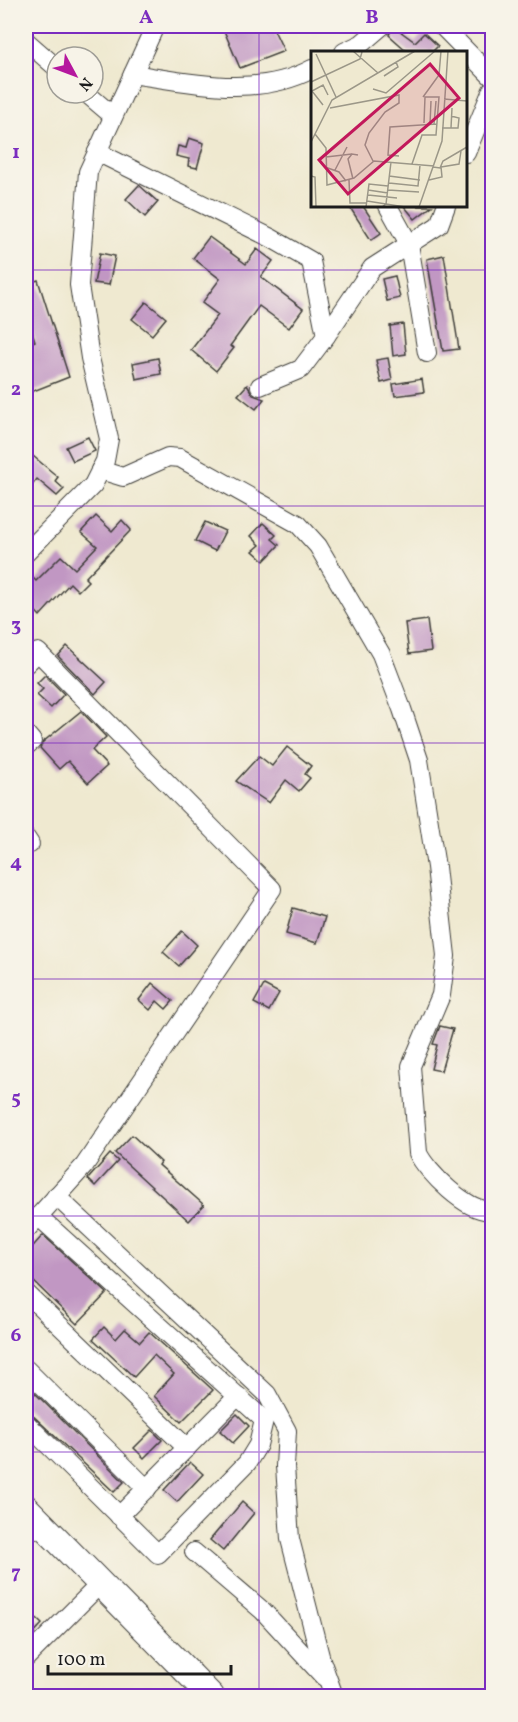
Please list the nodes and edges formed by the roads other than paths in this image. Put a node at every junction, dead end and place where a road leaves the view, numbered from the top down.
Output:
1 (155, 26) edge
2 (382, 26) edge
3 (442, 26) edge
4 (26, 40) edge
5 (346, 51) edge
6 (467, 51) edge
7 (467, 52) edge
8 (45, 57) edge
9 (311, 69) edge
10 (133, 74) junction
11 (492, 77) edge
12 (492, 90) edge
13 (101, 105) edge
14 (113, 116) junction
15 (467, 148) edge
16 (97, 152) junction
17 (389, 207) edge
18 (446, 207) edge
19 (409, 244) junction
20 (326, 336) junction
21 (427, 353) dead end
22 (260, 386) dead end
23 (100, 470) junction
24 (26, 553) edge
25 (26, 664) edge
26 (26, 734) edge
27 (26, 746) edge
28 (56, 1196) junction
29 (492, 1206) edge
30 (30, 1223) edge
31 (26, 1293) edge
32 (26, 1369) edge
33 (238, 1396) junction
34 (26, 1424) edge
35 (187, 1448) junction
36 (147, 1489) junction
37 (120, 1516) junction
38 (30, 1522) edge
39 (194, 1552) dead end
40 (101, 1583) junction
41 (26, 1658) edge
42 (332, 1690) edge
43 (211, 1696) edge

1 - 10 street
2 - 5 street
3 - 6 street
4 - 8 street
7 - 11 street
9 - 10 street
10 - 14 street
12 - 15 street
13 - 14 street
14 - 16 street
16 - 20 street
16 - 23 street
17 - 19 street
18 - 19 street
19 - 20 street
19 - 21 street
20 - 22 street
23 - 24 street
23 - 29 street
25 - 28 street
26 - 27 street
28 - 30 street
28 - 42 street
30 - 33 street
31 - 35 street
32 - 36 street
33 - 35 street
33 - 37 street
34 - 37 street
35 - 36 street
36 - 37 street
38 - 40 highway
39 - 42 street
40 - 41 street
40 - 43 highway

